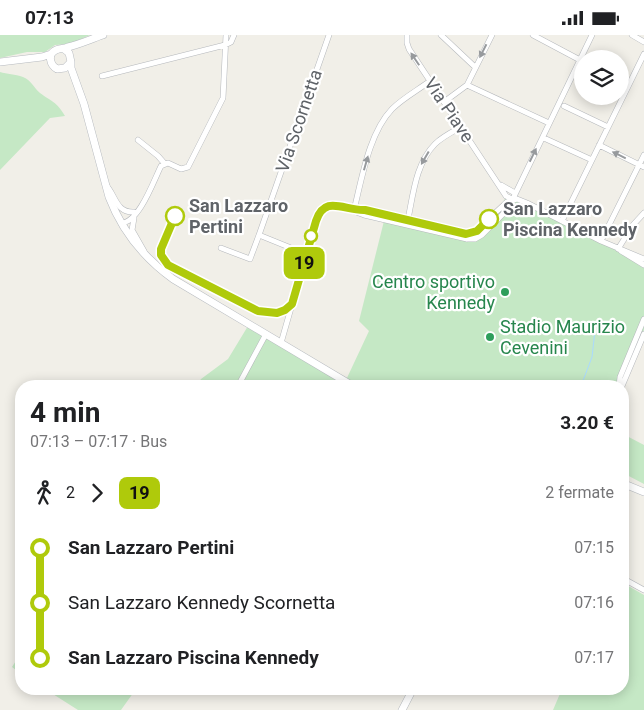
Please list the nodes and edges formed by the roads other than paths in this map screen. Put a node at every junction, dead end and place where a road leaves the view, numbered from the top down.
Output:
1 (103, 35) edge
2 (226, 35) edge
3 (234, 35) edge
4 (330, 35) edge
5 (408, 35) edge
6 (441, 35) edge
7 (492, 35) edge
8 (533, 35) edge
9 (592, 35) edge
10 (632, 35) edge
11 (84, 42) junction
12 (644, 42) edge
13 (225, 45) junction
14 (64, 49) junction
15 (584, 50) edge
16 (51, 54) junction
17 (644, 54) edge
18 (574, 56) edge
19 (31, 58) junction
20 (71, 60) junction
21 (0, 62) edge
22 (54, 66) junction
23 (475, 67) junction
24 (574, 71) edge
25 (102, 76) dead end
26 (430, 81) junction
27 (467, 85) junction
28 (80, 93) junction
29 (444, 102) junction
30 (564, 106) dead end
31 (549, 123) junction
32 (461, 127) junction
33 (608, 127) junction
34 (546, 139) dead end
35 (138, 140) dead end
36 (599, 145) junction
37 (644, 155) edge
38 (592, 160) junction
39 (165, 164) junction
40 (642, 166) edge
41 (498, 183) junction
42 (105, 184) junction
43 (515, 193) junction
44 (512, 199) junction
45 (354, 210) junction
46 (644, 213) edge
47 (134, 215) junction
48 (562, 221) junction
49 (407, 222) junction
50 (121, 223) junction
51 (477, 231) junction
52 (259, 235) junction
53 (466, 239) junction
54 (601, 241) junction
55 (221, 248) dead end
56 (618, 249) junction
57 (306, 254) junction
58 (146, 256) junction
59 (644, 259) edge
60 (644, 265) edge
61 (644, 319) edge
62 (266, 334) junction
63 (644, 334) edge
64 (281, 343) junction
65 (241, 380) edge
66 (343, 380) edge
67 (620, 380) edge
68 (623, 380) edge
69 (629, 486) edge
70 (644, 492) edge
71 (629, 582) edge
72 (644, 590) edge
73 (410, 695) edge
74 (402, 710) edge

1 - 11 street
2 - 13 street
3 - 13 street
4 - 52 street, Via Scornetta
26 -> 5 street, Via Piave
6 - 23 street
7 -> 23 street
8 - 18 street
9 - 15 street
10 - 12 street
11 - 14 street
11 - 20 street
13 - 25 street
13 - 39 street
14 - 16 street
14 - 20 street
16 - 19 street
16 - 22 street
17 - 33 street
19 - 21 street
19 - 22 street
20 - 22 street
20 - 28 street
22 - 28 street
23 - 27 street
24 - 31 street
26 - 29 street, Via Piave
45 -> 26 street
27 - 29 street
27 - 31 street
28 - 42 street
29 - 32 street, Via Piave
30 - 33 street
43 -> 31 street
32 - 41 street, Via Piave
32 -> 49 street
33 - 36 street
34 - 38 street
35 - 39 street
36 - 38 street
40 -> 36 street
37 - 40 street
38 - 48 street
39 - 47 street
40 - 54 street
41 - 43 street, Via Piave
41 - 44 street, Via Piave
42 - 47 street
42 - 50 street
43 - 44 street
44 - 48 street
44 - 51 street
44 - 53 street
45 - 49 street
45 - 57 street
46 - 56 street
47 - 50 street
47 - 58 street
48 - 54 street
49 - 51 street
49 - 53 street
50 - 58 street
51 - 53 street
52 - 55 street, Via Scornetta
52 - 57 street
54 - 56 street
56 - 59 street
56 - 60 street
57 - 64 street
58 - 62 street
61 - 67 street
62 - 64 street
62 - 65 street
63 - 68 street
64 - 66 street
69 - 70 street
71 - 72 street
73 - 74 street

